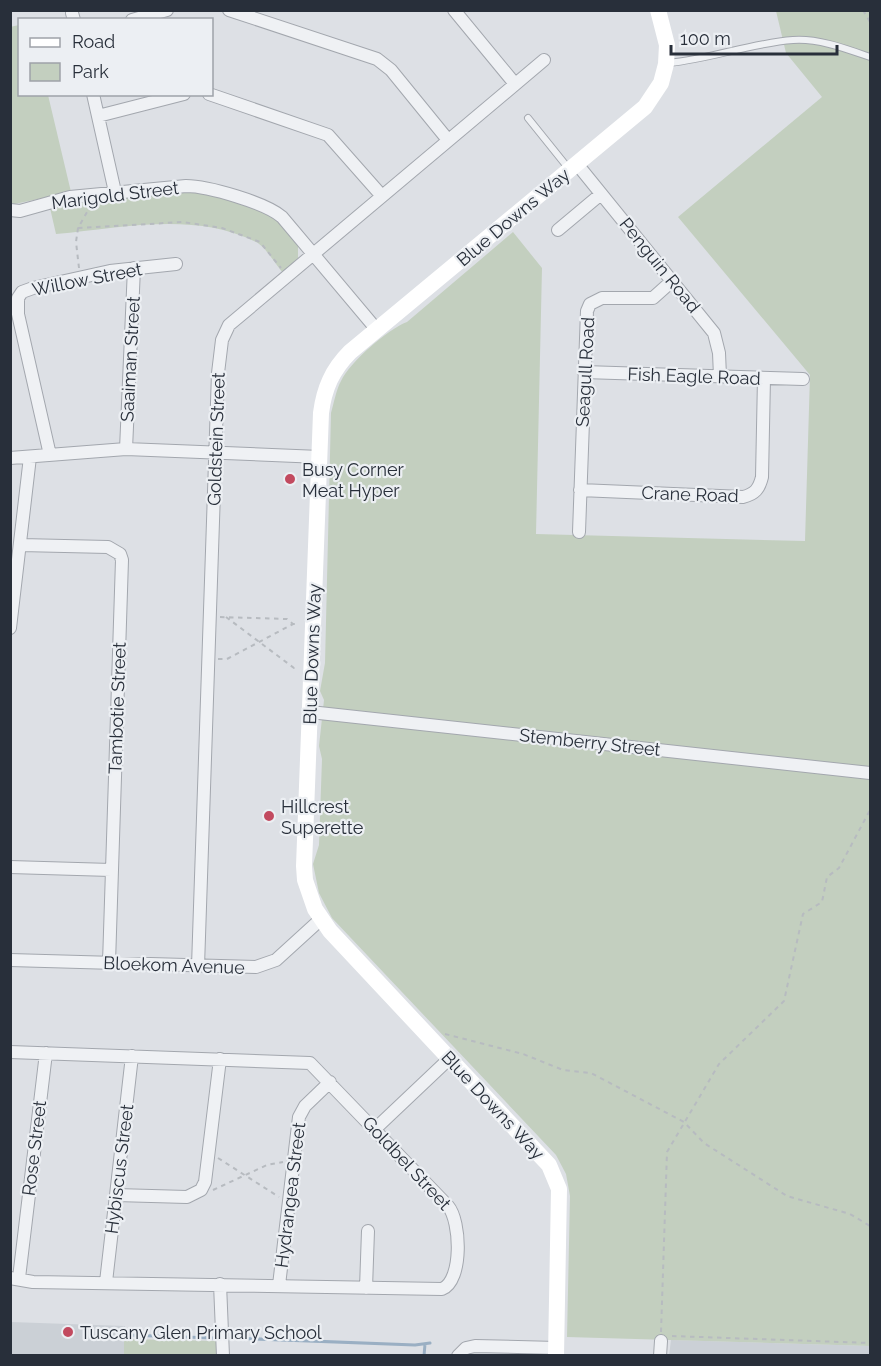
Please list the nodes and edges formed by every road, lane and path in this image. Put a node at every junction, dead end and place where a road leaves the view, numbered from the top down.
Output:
1 (167, 10) edge
2 (229, 10) edge
3 (454, 10) edge
4 (658, 10) edge
5 (863, 10) edge
6 (267, 16) edge
7 (139, 18) edge
8 (870, 22) edge
9 (870, 57) edge
10 (544, 60) dead end
11 (666, 64) junction
12 (515, 84) junction
13 (213, 95) edge
14 (93, 96) edge
15 (176, 96) edge
16 (98, 116) junction
17 (528, 118) dead end
18 (448, 140) junction
19 (574, 167) junction
20 (115, 192) junction
21 (601, 194) junction
22 (93, 195) junction
23 (381, 195) junction
24 (10, 210) edge
25 (78, 228) junction
26 (558, 230) dead end
27 (312, 253) junction
28 (176, 264) dead end
29 (134, 268) junction
30 (287, 274) junction
31 (81, 276) junction
32 (672, 280) junction
33 (378, 330) junction
34 (584, 372) junction
35 (720, 376) junction
36 (764, 378) junction
37 (803, 379) dead end
38 (126, 449) junction
39 (215, 454) junction
40 (50, 455) junction
41 (30, 457) junction
42 (320, 457) junction
43 (10, 458) edge
44 (580, 490) junction
45 (579, 532) dead end
46 (21, 545) junction
47 (210, 617) junction
48 (226, 617) junction
49 (293, 624) junction
50 (305, 625) dead end
51 (10, 628) edge
52 (260, 641) junction
53 (209, 659) junction
54 (304, 669) dead end
55 (309, 712) junction
56 (870, 773) edge
57 (870, 810) edge
58 (10, 867) edge
59 (111, 870) junction
60 (321, 920) junction
61 (10, 960) edge
62 (109, 963) junction
63 (198, 966) junction
64 (438, 1032) dead end
65 (10, 1052) edge
66 (46, 1053) junction
67 (132, 1056) junction
68 (450, 1058) junction
69 (220, 1059) junction
70 (330, 1082) junction
71 (684, 1122) junction
72 (375, 1129) junction
73 (208, 1151) junction
74 (294, 1160) junction
75 (246, 1176) junction
76 (204, 1186) junction
77 (116, 1195) junction
78 (289, 1204) junction
79 (870, 1226) edge
80 (368, 1231) dead end
81 (15, 1278) edge
82 (106, 1282) junction
83 (220, 1284) junction
84 (279, 1285) junction
85 (366, 1288) junction
86 (661, 1341) junction
87 (870, 1343) edge
88 (557, 1352) edge
89 (223, 1356) edge
90 (458, 1356) edge
91 (660, 1356) edge

1 - 7 street
2 - 6 street
3 - 12 street
4 - 11 street, Blue Downs Way
5 - 8 path
6 - 18 street
9 - 11 lane
10 - 12 street, Goldstein Street
11 - 19 street, Blue Downs Way
12 - 18 street, Goldstein Street
13 - 23 street
14 - 16 street
15 - 16 street
16 - 20 street
17 - 19 lane
18 - 23 street, Goldstein Street
19 - 21 street, Penguin Road
19 - 33 street, Blue Downs Way
20 - 22 street, Marigold Street
20 - 27 street, Marigold Street
21 - 26 street
21 - 32 street, Penguin Road
22 - 24 street, Marigold Street
22 - 25 path
23 - 27 street, Goldstein Street
25 - 30 path
25 - 31 path
27 - 30 street, Goldstein Street
27 - 33 street, Marigold Street
28 - 29 street, Willow Street
29 - 31 street, Willow Street
29 - 38 street, Saaiman Street
30 - 39 street, Goldstein Street
31 - 40 street, Willow Street
32 - 34 street, Seagull Road
32 - 35 street, Penguin Road
33 - 42 street, Blue Downs Way
34 - 35 street, Fish Eagle Road
34 - 44 street, Seagull Road
35 - 36 street, Fish Eagle Road
36 - 37 street, Fish Eagle Road
36 - 44 street, Crane Road
38 - 39 street
38 - 40 street
39 - 42 street
39 - 47 street, Goldstein Street
40 - 41 street
41 - 43 street
41 - 46 street
42 - 55 street, Blue Downs Way
44 - 45 street, Seagull Road
46 - 51 street
46 - 59 street, Tambotie Street
47 - 48 path
47 - 53 street, Goldstein Street
48 - 49 path
48 - 52 path
49 - 50 path
49 - 52 path
52 - 53 path
52 - 54 path
53 - 63 street, Goldstein Street
55 - 56 street, Stemberry Street
55 - 60 street, Blue Downs Way
57 - 71 path
58 - 59 street
59 - 62 street, Tambotie Street
60 - 63 street, Bloekom Avenue
60 - 68 street, Blue Downs Way
61 - 62 street, Bloekom Avenue
62 - 63 street, Bloekom Avenue
64 - 71 path
65 - 66 street, Goldbel Street
66 - 67 street, Goldbel Street
66 - 81 street, Rose Street
67 - 69 street, Goldbel Street
67 - 77 street, Hybiscus Street
68 - 72 street
68 - 88 street, Blue Downs Way
69 - 70 street, Goldbel Street
69 - 73 street
70 - 72 street, Goldbel Street
70 - 74 street, Hydrangea Street
71 - 79 path
71 - 86 path
72 - 85 street, Goldbel Street
73 - 75 path
73 - 76 street
74 - 75 path
74 - 78 street, Hydrangea Street
75 - 76 path
75 - 78 path
76 - 77 street
77 - 82 street, Hybiscus Street
78 - 84 street, Hydrangea Street
80 - 85 street
81 - 82 street, Goldbel Street
82 - 83 street, Goldbel Street
83 - 84 street, Goldbel Street
83 - 89 street
84 - 85 street, Goldbel Street
86 - 87 path
86 - 91 street
88 - 90 street

